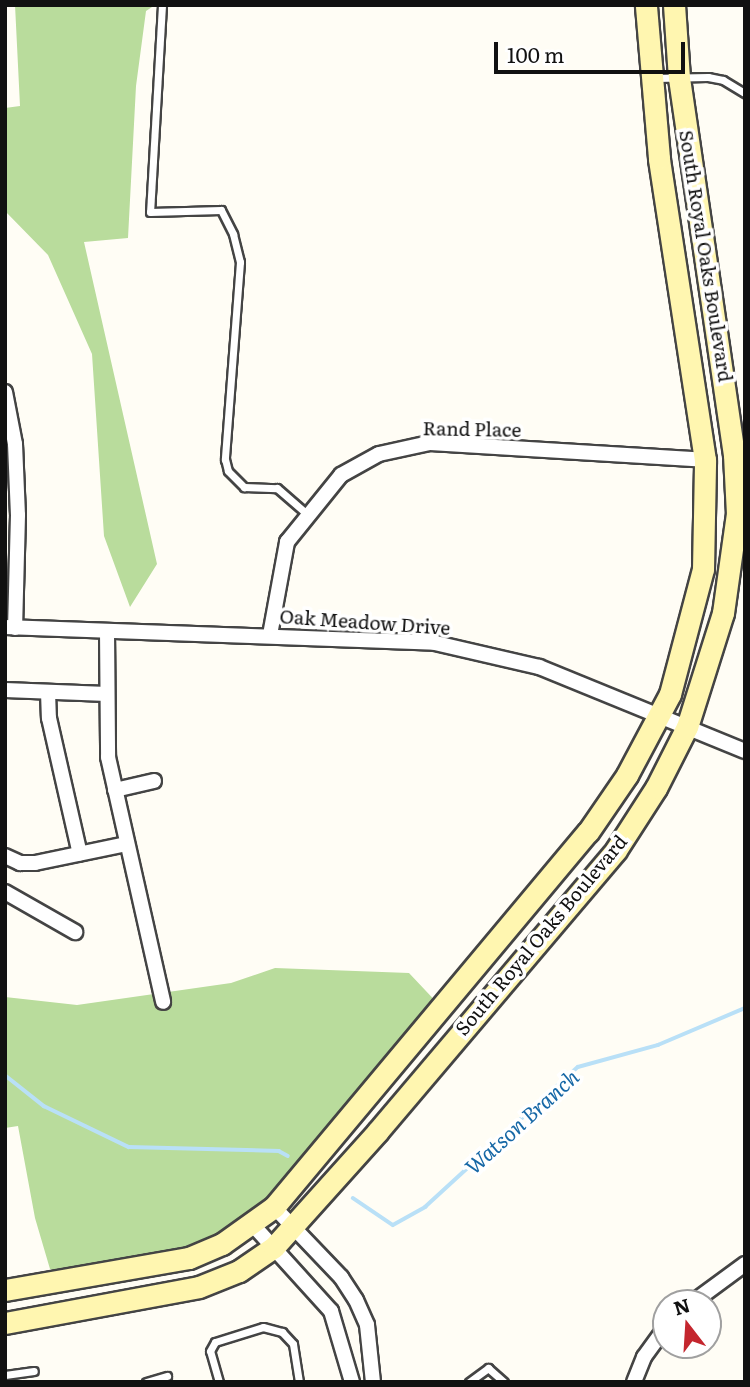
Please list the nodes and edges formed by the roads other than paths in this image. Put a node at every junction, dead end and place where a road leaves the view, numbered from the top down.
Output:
1 (162, 5) edge
2 (646, 5) edge
3 (674, 5) edge
4 (680, 78) junction
5 (649, 79) junction
6 (745, 93) edge
7 (5, 393) edge
8 (740, 454) edge
9 (705, 460) junction
10 (306, 513) junction
11 (10, 627) edge
12 (107, 631) junction
13 (270, 635) junction
14 (5, 690) edge
15 (48, 692) junction
16 (107, 694) junction
17 (659, 715) junction
18 (687, 727) junction
19 (745, 751) edge
20 (154, 781) dead end
21 (114, 790) junction
22 (127, 844) junction
23 (80, 854) junction
24 (5, 856) edge
25 (5, 892) edge
26 (75, 932) dead end
27 (163, 1002) dead end
28 (274, 1207) junction
29 (253, 1225) junction
30 (294, 1228) junction
31 (274, 1247) junction
32 (745, 1265) edge
33 (712, 1289) edge
34 (5, 1290) edge
35 (5, 1323) edge
36 (652, 1346) edge
37 (34, 1371) dead end
38 (5, 1375) edge
39 (167, 1377) dead end
40 (146, 1382) edge
41 (219, 1382) edge
42 (299, 1382) edge
43 (352, 1382) edge
44 (373, 1382) edge
45 (470, 1382) edge
46 (504, 1382) edge
47 (634, 1382) edge

1 - 10 lane
2 - 5 main road, South Royal Oaks Boulevard
3 - 4 main road, South Royal Oaks Boulevard
4 - 5 lane
4 - 6 lane
4 - 8 main road, South Royal Oaks Boulevard
5 - 9 main road, South Royal Oaks Boulevard
7 - 11 street
8 - 18 main road, South Royal Oaks Boulevard
9 - 10 street, Rand Place
9 - 17 main road, South Royal Oaks Boulevard
10 - 13 street, Rand Place
11 - 12 street, Oak Meadow Drive
12 - 13 street, Oak Meadow Drive
12 - 16 street
13 - 17 street, Oak Meadow Drive
14 - 15 street
15 - 16 street
15 - 23 street
16 - 21 street
17 - 18 street, Oak Meadow Drive
17 - 28 main road, South Royal Oaks Boulevard
18 - 19 street, Oak Meadow Drive
18 - 30 main road, South Royal Oaks Boulevard
20 - 21 street
21 - 22 street
22 - 23 street
22 - 27 street
23 - 24 street
25 - 26 street
28 - 29 main road, South Royal Oaks Boulevard
28 - 30 street
29 - 31 street
29 - 34 main road, South Royal Oaks Boulevard
30 - 31 main road, South Royal Oaks Boulevard
30 - 44 street
31 - 35 main road, South Royal Oaks Boulevard
31 - 43 street
32 - 33 street
36 - 47 street
37 - 38 lane
39 - 40 lane
41 - 42 lane
45 - 46 lane

